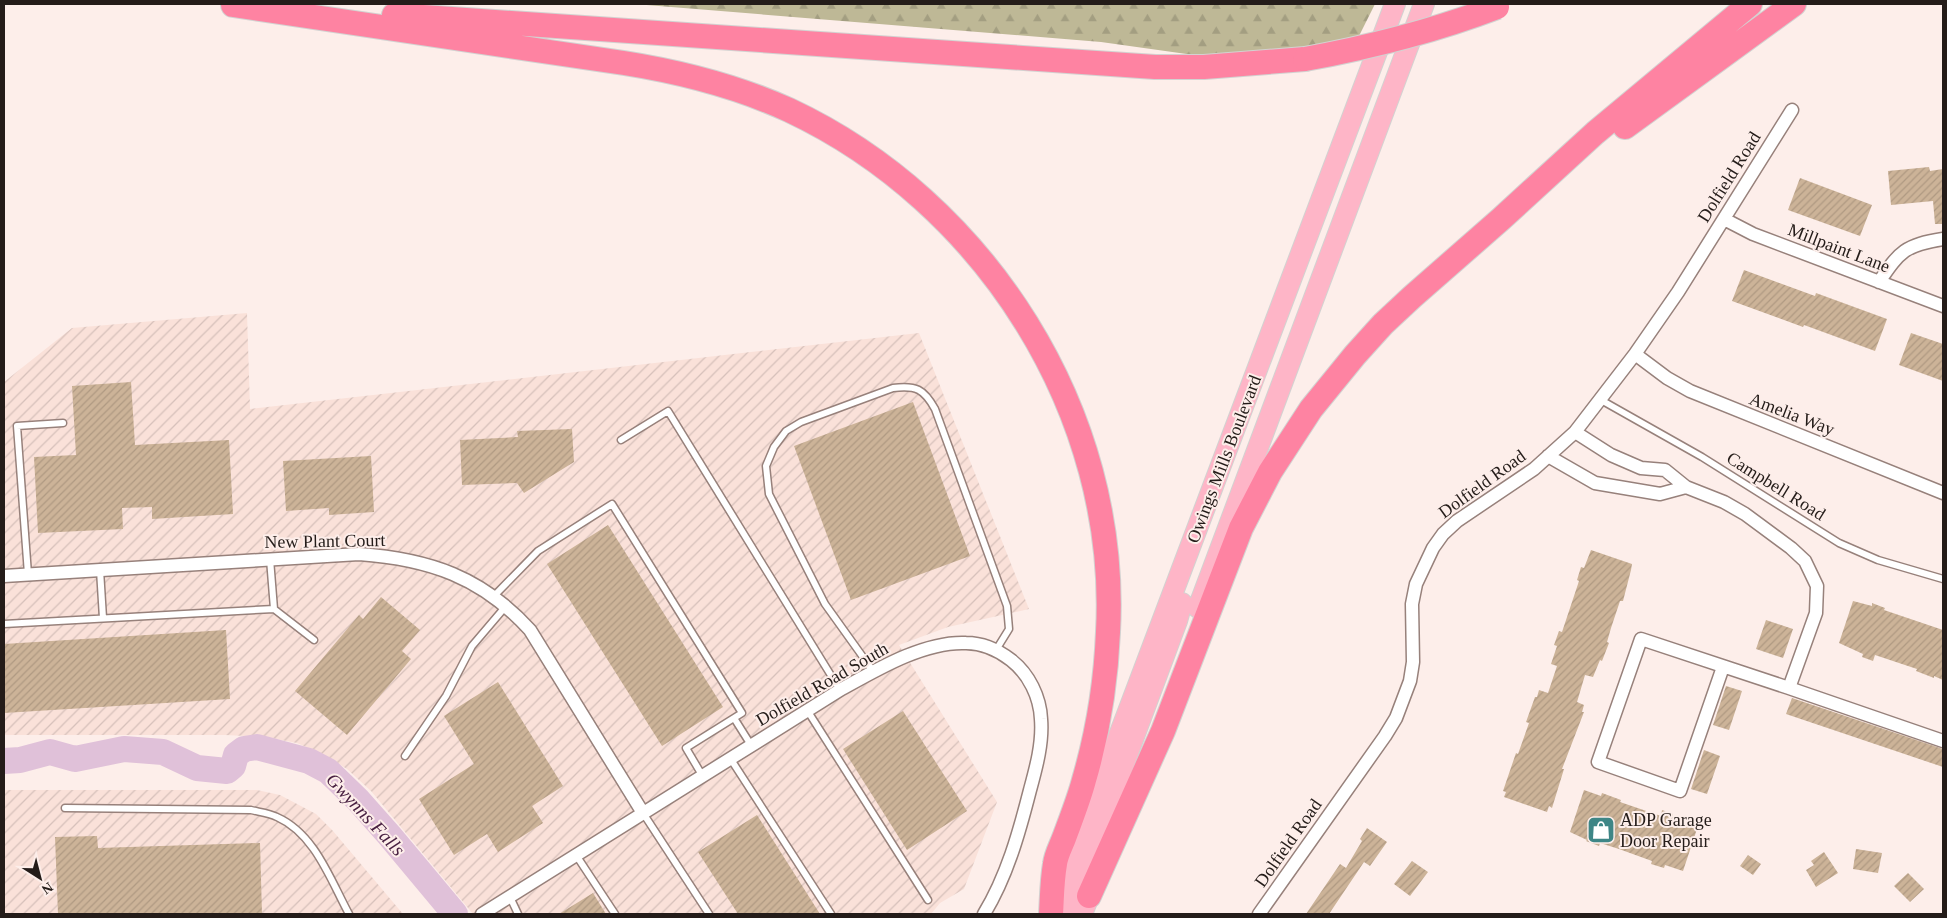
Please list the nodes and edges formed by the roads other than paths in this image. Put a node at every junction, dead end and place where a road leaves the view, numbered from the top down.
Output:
1 (223, 4) edge
2 (1395, 4) edge
3 (1424, 4) edge
4 (1750, 4) edge
5 (1794, 4) edge
6 (1501, 5) edge
7 (1792, 110) dead end
8 (1501, 219) junction
9 (1724, 219) junction
10 (1943, 239) edge
11 (1879, 282) junction
12 (1943, 306) edge
13 (1635, 354) junction
14 (1601, 400) junction
15 (63, 423) dead end
16 (1575, 432) junction
17 (621, 440) dead end
18 (1548, 456) junction
19 (1641, 468) junction
20 (1686, 487) junction
21 (1634, 490) junction
22 (1943, 493) edge
23 (1210, 495) junction
24 (270, 559) junction
25 (100, 570) junction
26 (28, 574) junction
27 (4, 576) edge
28 (1943, 579) edge
29 (494, 596) junction
30 (506, 606) junction
31 (274, 609) junction
32 (103, 618) junction
33 (4, 624) edge
34 (314, 640) dead end
35 (996, 650) junction
36 (1723, 667) junction
37 (873, 671) junction
38 (1789, 688) junction
39 (840, 690) junction
40 (807, 710) junction
41 (734, 718) junction
42 (1943, 741) edge
43 (751, 745) junction
44 (405, 756) dead end
45 (730, 758) junction
46 (702, 775) junction
47 (65, 808) dead end
48 (643, 813) junction
49 (576, 855) junction
50 (510, 896) junction
51 (928, 900) dead end
52 (1086, 905) edge
53 (349, 914) edge
54 (482, 914) edge
55 (518, 914) edge
56 (615, 914) edge
57 (709, 914) edge
58 (831, 914) edge
59 (984, 914) edge
60 (1051, 914) edge
61 (1068, 914) edge
62 (1259, 914) edge

1 - 6 highway, bridge
1 - 60 highway
2 - 23 main road, Owings Mills Boulevard
3 - 52 main road, Owings Mills Boulevard
4 - 8 highway
5 - 8 highway
7 - 9 street, Dolfield Road
8 - 52 highway
9 - 11 street, Millpaint Lane
9 - 13 street, Dolfield Road
10 - 11 street
11 - 12 street, Millpaint Lane
13 - 14 street, Dolfield Road
13 - 22 street, Amelia Way
14 - 16 street, Dolfield Road
14 - 28 lane, Campbell Road
15 - 26 lane
16 - 18 street, Dolfield Road
16 - 19 street
17 - 39 lane
18 - 21 street
18 - 62 street, Dolfield Road
19 - 20 street
19 - 21 street
20 - 21 street
20 - 38 street
23 - 60 main road, Owings Mills Boulevard
23 - 61 main road
24 - 25 street, New Plant Court
24 - 29 street, New Plant Court
24 - 31 lane
25 - 26 street, New Plant Court
25 - 32 lane
26 - 27 street, New Plant Court
29 - 30 street, New Plant Court
29 - 41 lane
30 - 44 lane
30 - 48 street, New Plant Court
31 - 32 lane
31 - 34 lane
32 - 33 lane
35 - 37 street, Dolfield Road South
35 - 37 lane
35 - 59 street, Dolfield Road South
36 - 36 street
36 - 38 street
37 - 39 street, Dolfield Road South
38 - 42 street
39 - 40 street, Dolfield Road South
40 - 43 street, Dolfield Road South
40 - 51 lane
41 - 43 lane
41 - 46 lane
43 - 45 street, Dolfield Road South
45 - 46 street, Dolfield Road South
45 - 58 lane
46 - 48 street, Dolfield Road South
47 - 53 lane
48 - 49 street, Dolfield Road South
48 - 57 lane
49 - 50 street, Dolfield Road South
49 - 56 lane
50 - 54 street, Dolfield Road South
50 - 55 lane

